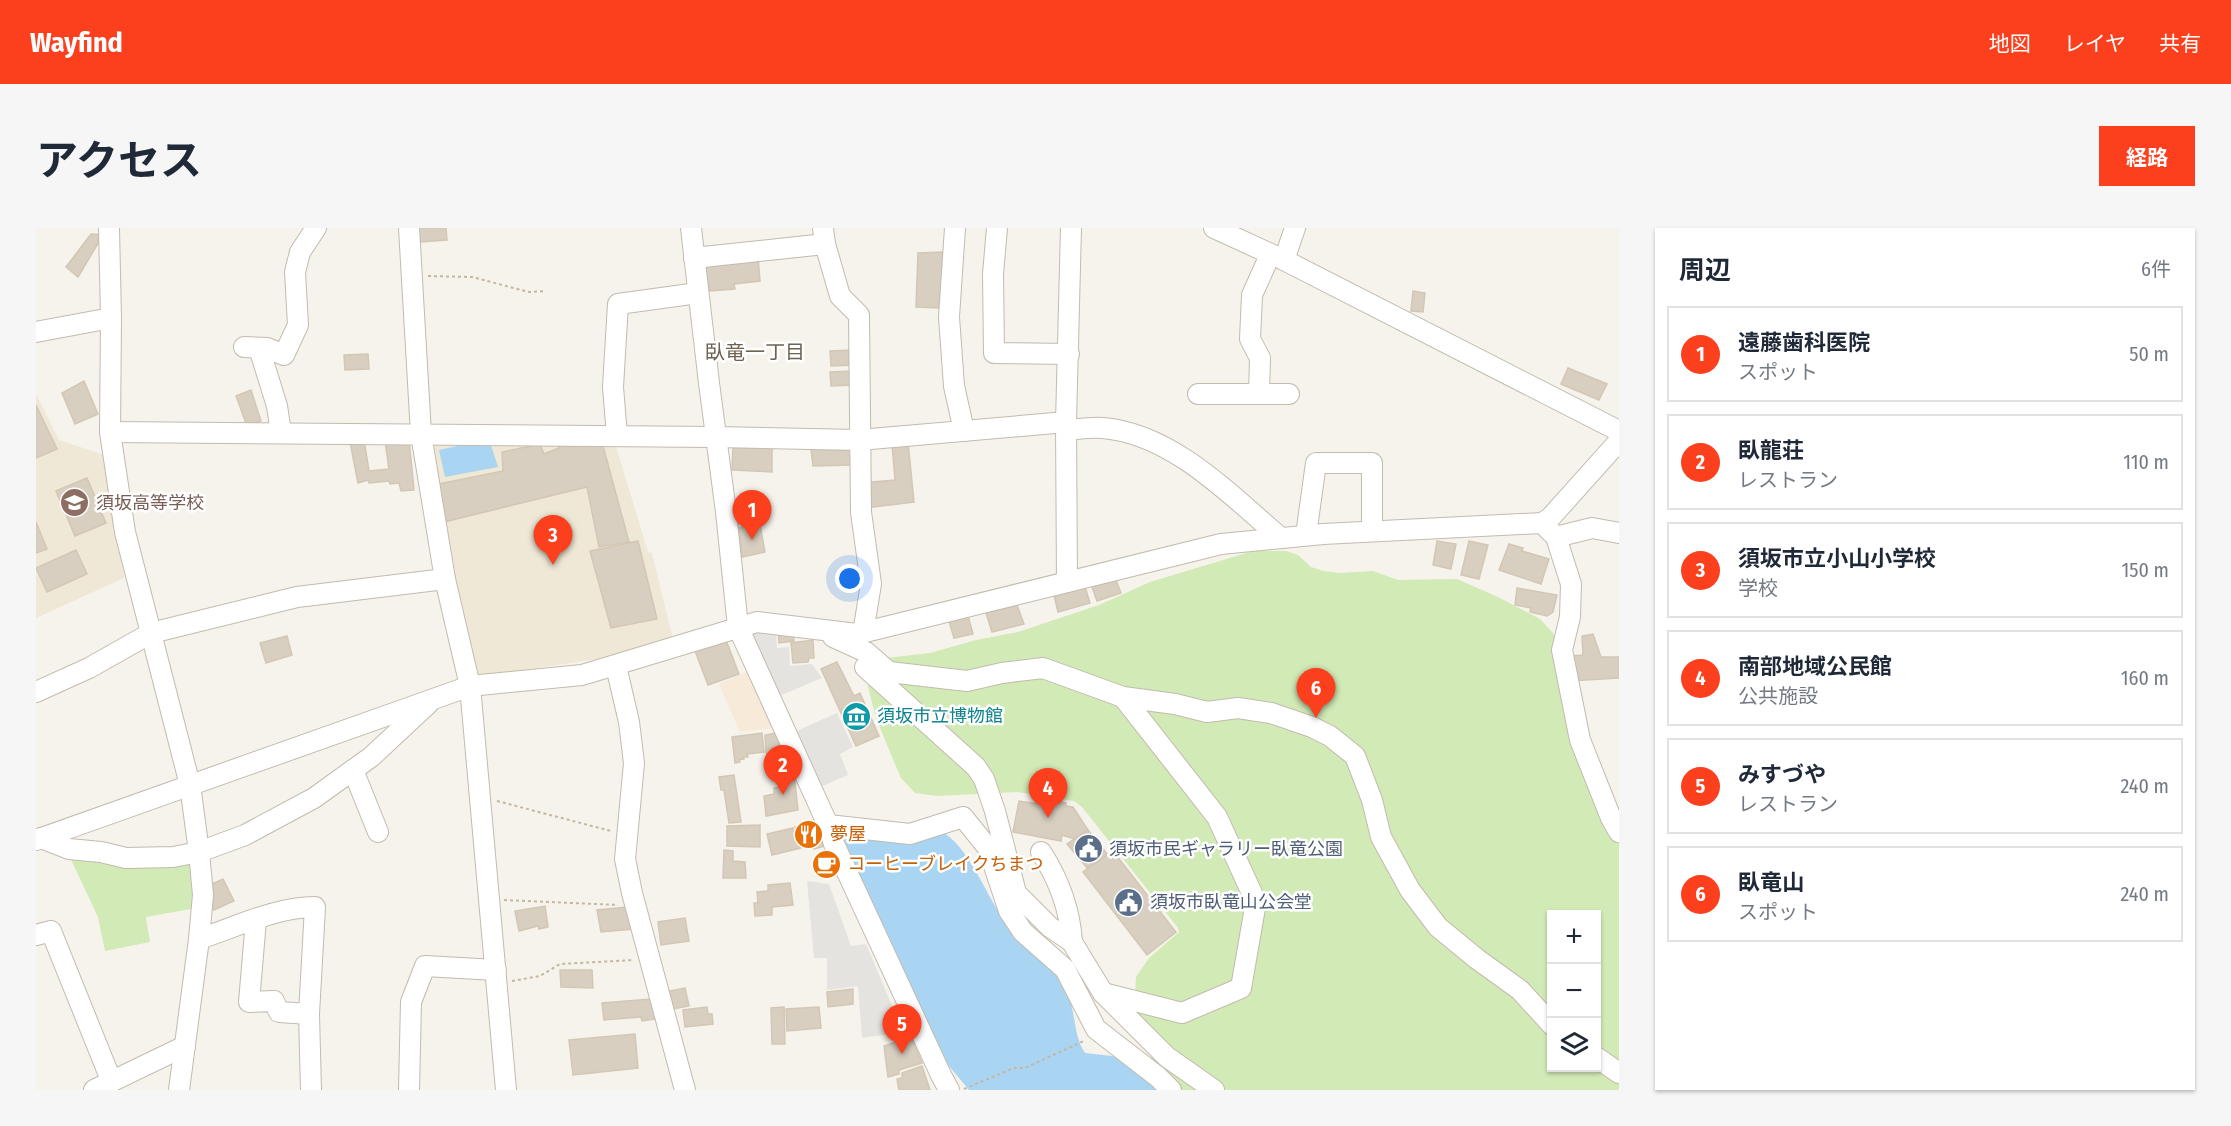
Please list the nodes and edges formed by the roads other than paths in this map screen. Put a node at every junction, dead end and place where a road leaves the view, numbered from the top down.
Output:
1 (109, 228) edge
2 (316, 228) edge
3 (409, 228) edge
4 (691, 228) edge
5 (955, 228) edge
6 (997, 228) edge
7 (1071, 228) edge
8 (1214, 228) edge
9 (1295, 228) edge
10 (824, 236) edge
11 (694, 258) junction
12 (1277, 258) junction
13 (698, 293) junction
14 (111, 318) junction
15 (36, 332) edge
16 (1069, 354) junction
17 (1198, 394) dead end
18 (1259, 394) junction
19 (1289, 394) dead end
20 (1066, 426) junction
21 (964, 431) junction
22 (1619, 431) edge
23 (110, 432) junction
24 (281, 433) junction
25 (421, 434) junction
26 (617, 436) junction
27 (716, 437) junction
28 (859, 440) junction
29 (1619, 441) edge
30 (1549, 530) junction
31 (1372, 531) junction
32 (1619, 533) edge
33 (1306, 535) junction
34 (1281, 538) junction
35 (445, 579) junction
36 (1067, 582) junction
37 (738, 627) junction
38 (825, 632) junction
39 (151, 633) junction
40 (863, 633) junction
41 (616, 666) junction
42 (470, 686) junction
43 (36, 692) edge
44 (1123, 697) junction
45 (434, 698) junction
46 (353, 770) junction
47 (190, 785) junction
48 (828, 825) junction
49 (378, 832) dead end
50 (1619, 832) edge
51 (38, 839) edge
52 (199, 852) junction
53 (1041, 852) dead end
54 (256, 920) junction
55 (36, 935) edge
56 (200, 939) junction
57 (1072, 942) junction
58 (496, 977) junction
59 (1103, 993) junction
60 (309, 1014) junction
61 (1547, 1020) edge
62 (1091, 1035) junction
63 (185, 1046) junction
64 (1601, 1060) edge
65 (1619, 1073) edge
66 (102, 1085) edge
67 (957, 1089) edge
68 (179, 1090) edge
69 (311, 1090) edge
70 (410, 1090) edge
71 (506, 1090) edge
72 (685, 1090) edge
73 (1171, 1090) edge
74 (1214, 1090) edge

1 - 14 street
2 - 24 street
3 - 25 street
4 - 11 street
5 - 21 street
6 - 16 street
7 - 16 street
8 - 12 street
9 - 12 street
10 - 11 street
10 - 28 street
11 - 13 street
12 - 18 street
12 - 22 street
13 - 26 street
13 - 27 street
14 - 15 street
14 - 23 street
16 - 20 street
17 - 18 street
18 - 19 street
20 - 21 street
20 - 34 street
20 - 36 street
21 - 28 street
23 - 24 street
23 - 39 street
24 - 25 street
25 - 26 street
25 - 35 street
26 - 27 street
27 - 28 street
27 - 37 street
28 - 40 street
29 - 30 street
30 - 31 street
30 - 32 street
30 - 50 street
31 - 33 street
31 - 33 street
33 - 34 street
34 - 36 street
35 - 39 street
35 - 42 street
36 - 40 street
37 - 38 street
37 - 41 street
37 - 48 street
38 - 40 street
38 - 44 street
38 - 57 street
39 - 43 street
39 - 47 street
41 - 42 street
41 - 72 street
42 - 45 street
42 - 58 street
44 - 59 street
44 - 61 street
45 - 46 street
45 - 47 street
46 - 49 street
46 - 52 street
47 - 51 street
47 - 52 street
48 - 62 street
48 - 67 street
51 - 52 street
52 - 56 street
53 - 57 street
54 - 56 street
54 - 60 street
54 - 60 street
55 - 66 street
56 - 63 street
57 - 59 street
58 - 70 street
58 - 71 street
59 - 62 street
59 - 74 street
60 - 69 street
62 - 73 street
63 - 66 street
63 - 68 street
64 - 65 street

